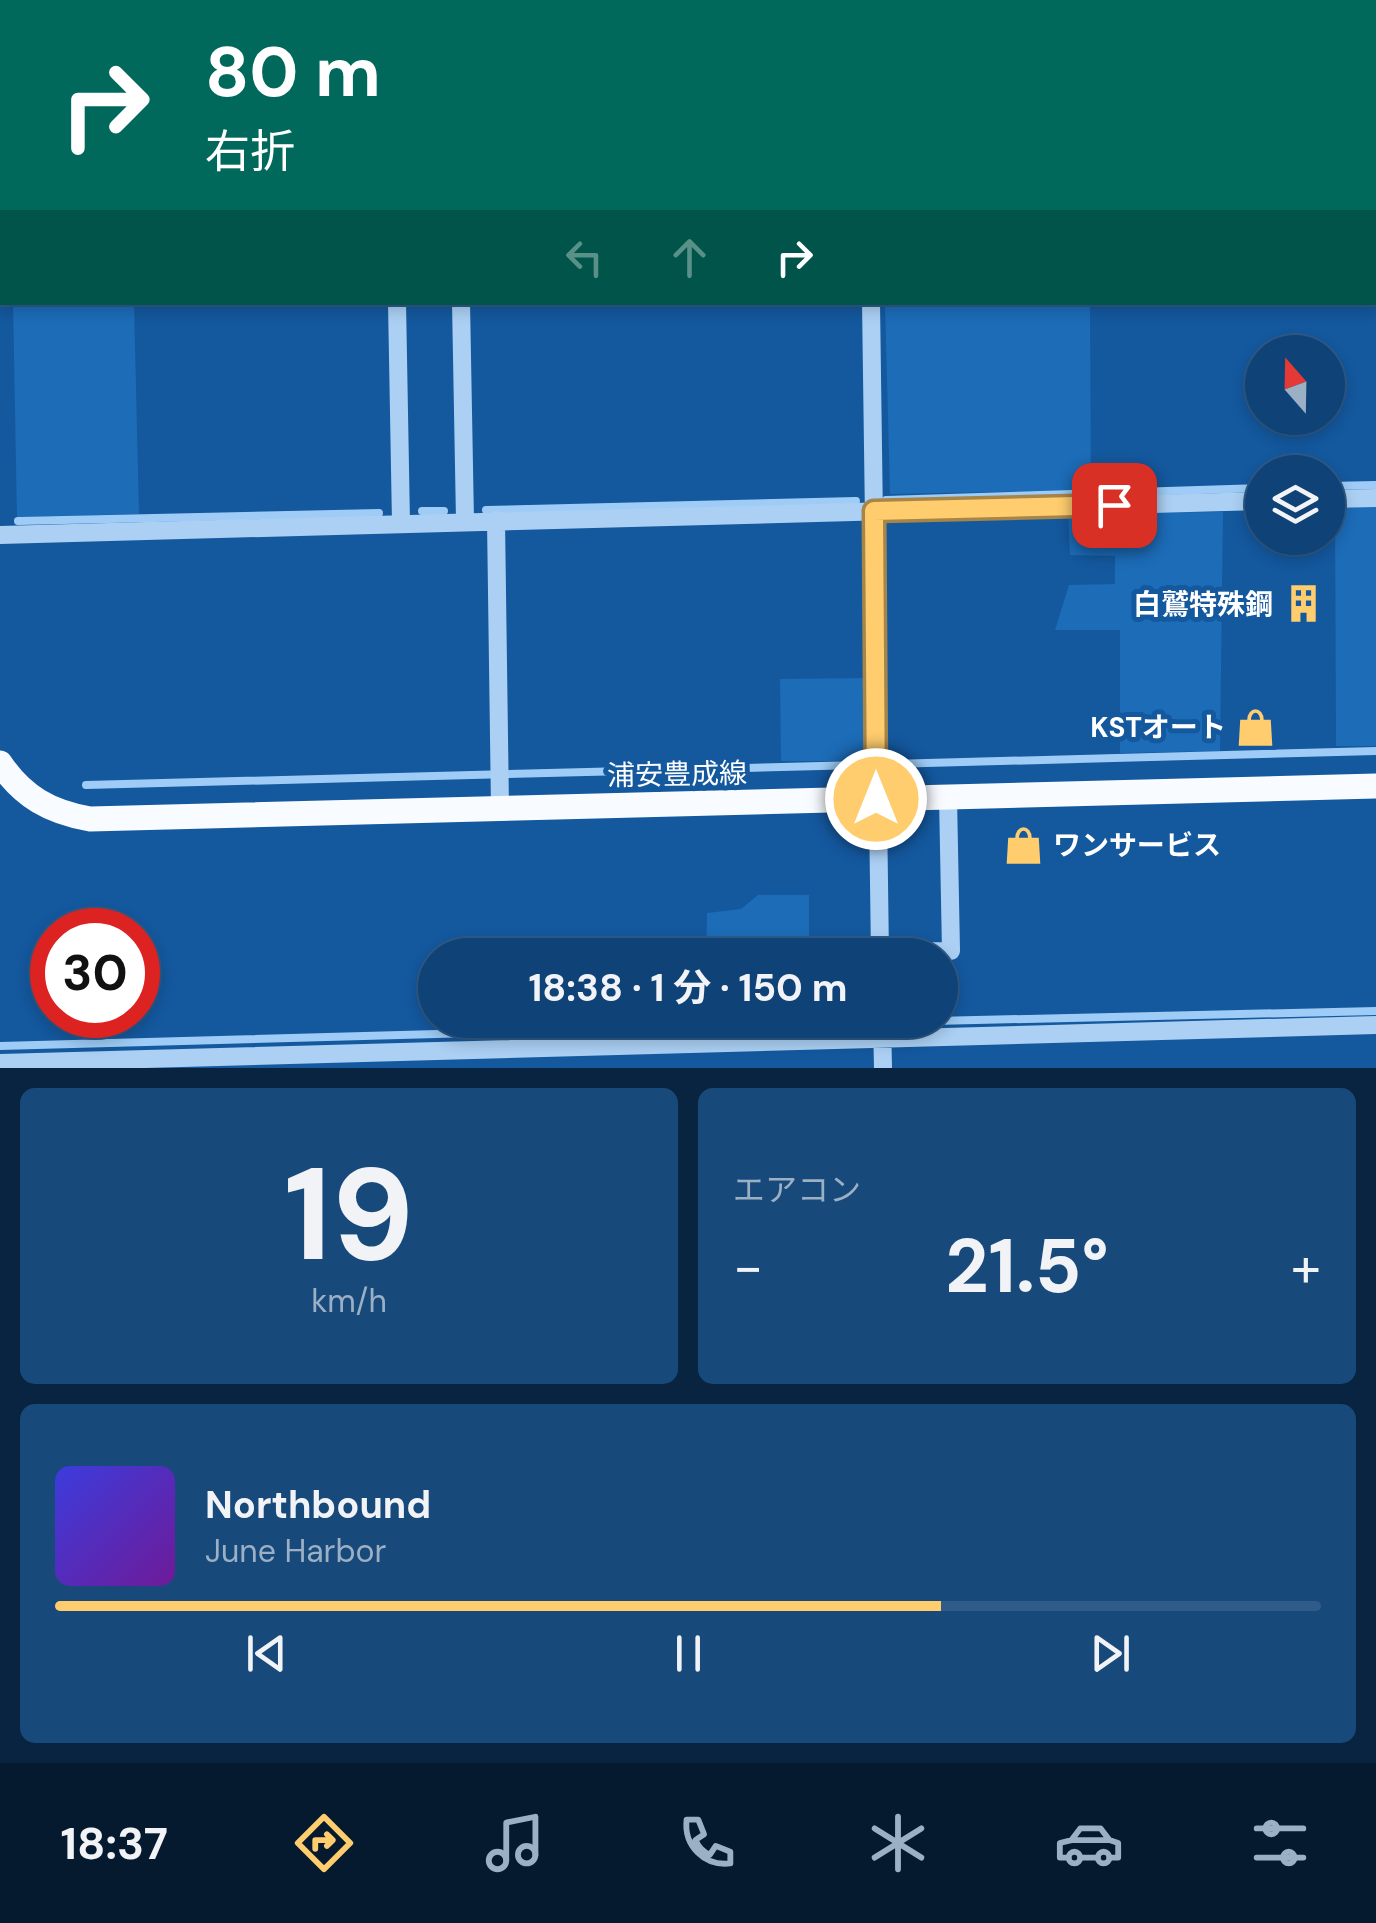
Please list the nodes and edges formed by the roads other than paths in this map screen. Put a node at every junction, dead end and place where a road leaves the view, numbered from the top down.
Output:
1 (397, 305) edge
2 (461, 305) edge
3 (871, 305) edge
4 (1376, 498) edge
5 (1345, 499) edge
6 (1245, 501) edge
7 (874, 511) junction
8 (496, 520) junction
9 (466, 522) junction
10 (401, 523) junction
11 (0, 536) edge
12 (3, 775) edge
13 (1376, 786) edge
14 (948, 797) junction
15 (876, 799) junction
16 (500, 808) junction
17 (880, 938) edge
18 (951, 938) edge
19 (1376, 1025) edge
20 (958, 1028) edge
21 (649, 1038) edge
22 (882, 1038) edge
23 (0, 1063) edge
24 (883, 1068) edge

1 - 10 street
2 - 9 street
3 - 7 street
4 - 5 street
6 - 7 street
7 - 8 street
7 - 15 street
8 - 9 street
8 - 16 street
9 - 10 street
10 - 11 street
12 - 16 main road, 浦安豊成線
13 - 14 main road, 浦安豊成線
14 - 15 main road, 浦安豊成線
14 - 18 street
15 - 16 main road, 浦安豊成線
15 - 17 street
19 - 20 street
21 - 23 street
22 - 24 street

